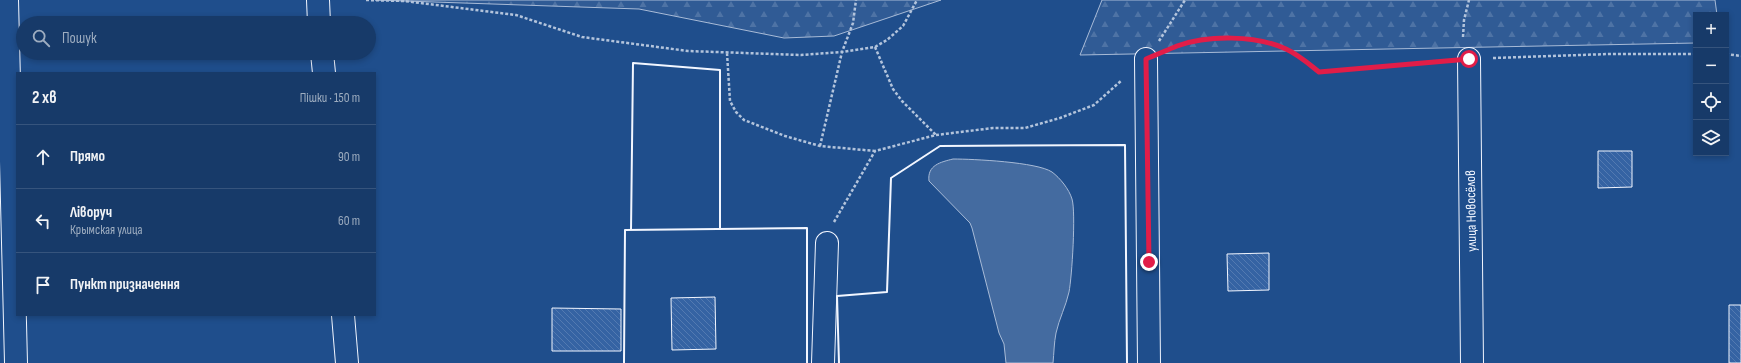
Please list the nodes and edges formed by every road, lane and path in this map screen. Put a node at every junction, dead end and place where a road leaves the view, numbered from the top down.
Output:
1 (7, 0) edge
2 (318, 0) edge
3 (366, 0) edge
4 (856, 0) edge
5 (917, 0) edge
6 (1186, 0) edge
7 (1469, 0) edge
8 (319, 16) edge
9 (875, 46) junction
10 (842, 52) junction
11 (727, 53) junction
12 (1693, 54) edge
13 (1729, 54) edge
14 (1741, 56) edge
15 (1146, 59) junction
16 (1465, 59) junction
17 (323, 60) edge
18 (324, 72) edge
19 (936, 135) junction
20 (820, 146) junction
21 (876, 151) junction
22 (827, 243) joint
23 (343, 316) edge
24 (16, 363) edge
25 (347, 363) edge
26 (823, 363) edge
27 (1149, 363) edge
28 (1472, 363) edge

1 - 24 street
2 - 8 street
3 - 11 path
4 - 10 path
5 - 9 path
6 - 15 path
7 - 16 path
9 - 10 path
9 - 19 path
10 - 11 path
10 - 20 path
11 - 20 path
12 - 16 path
13 - 14 path
15 - 16 path
15 - 19 path
15 - 27 street
16 - 28 street, улица Новосёлов
17 - 18 street
19 - 21 path
20 - 21 path
21 - 22 path
22 - 26 street
23 - 25 street

